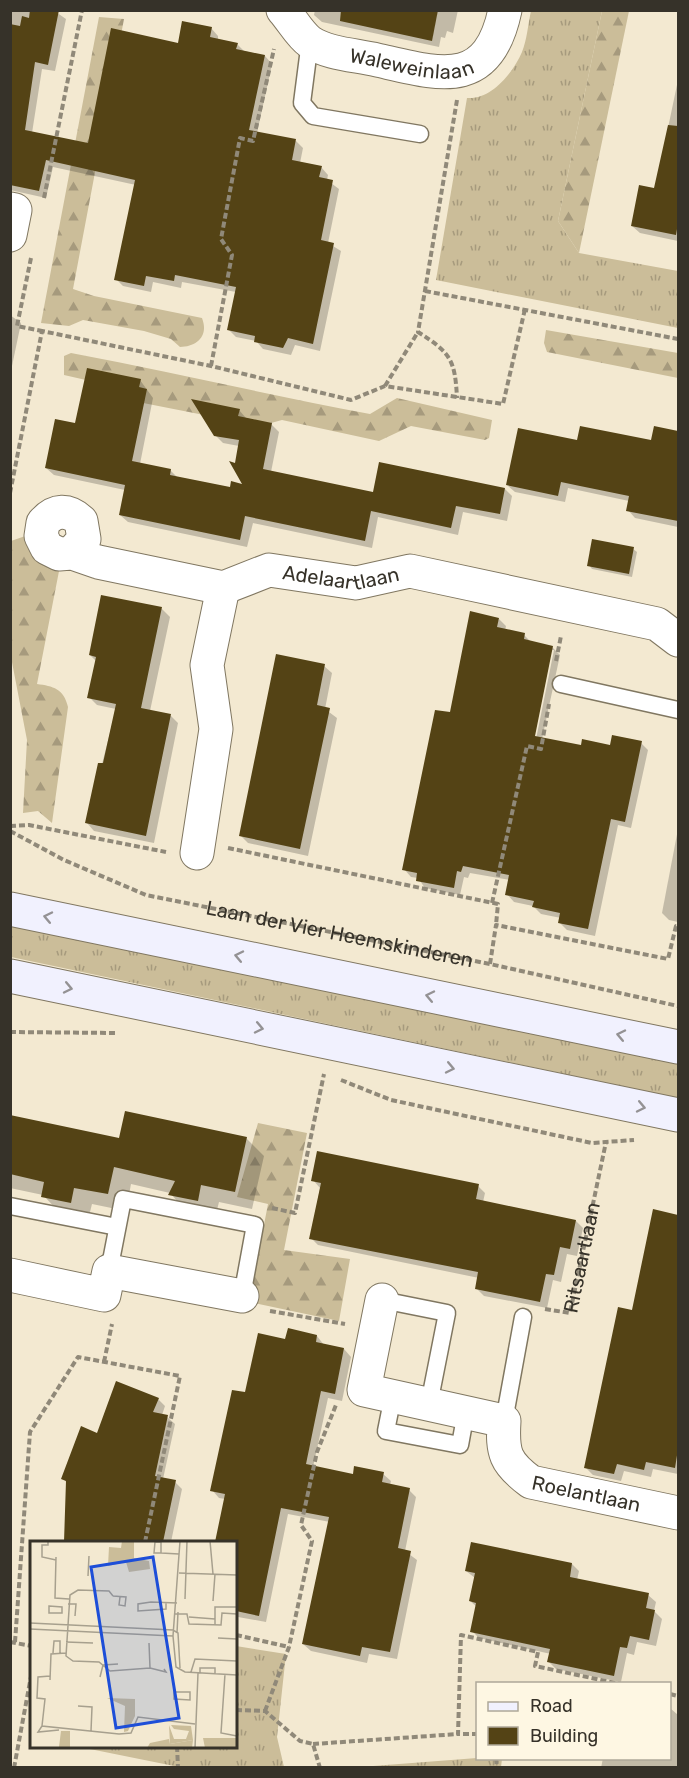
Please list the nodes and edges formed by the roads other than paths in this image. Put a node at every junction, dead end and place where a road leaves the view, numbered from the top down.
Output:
1 (505, 10) edge
2 (296, 25) edge
3 (420, 134) dead end
4 (26, 209) edge
5 (21, 245) edge
6 (72, 553) dead end
7 (223, 588) junction
8 (678, 640) edge
9 (556, 683) road end
10 (678, 710) edge
11 (198, 847) road end
12 (10, 909) edge
13 (10, 976) edge
14 (678, 1047) edge
15 (678, 1115) edge
16 (10, 1206) edge
17 (117, 1227) junction
18 (109, 1271) junction
19 (10, 1275) edge
20 (242, 1296) joint
21 (379, 1315) joint
22 (524, 1317) road end
23 (378, 1393) junction
24 (429, 1404) junction
25 (466, 1412) junction
26 (504, 1421) junction
27 (678, 1513) edge

1 - 2 street, Waleweinlaan
2 - 3 lane
4 - 5 street
6 - 7 street
7 - 8 street, Adelaartlaan
7 - 11 street
9 - 10 lane
14 -> 12 street, Laan der Vier Heemskinderen
13 -> 15 street
16 - 17 lane
17 - 18 lane
17 - 20 lane
18 - 19 street
18 - 20 street
21 - 23 street
21 - 24 lane
22 - 26 lane
23 - 24 street
23 - 25 lane
24 - 25 street
25 - 26 street
26 - 27 street, Roelantlaan

